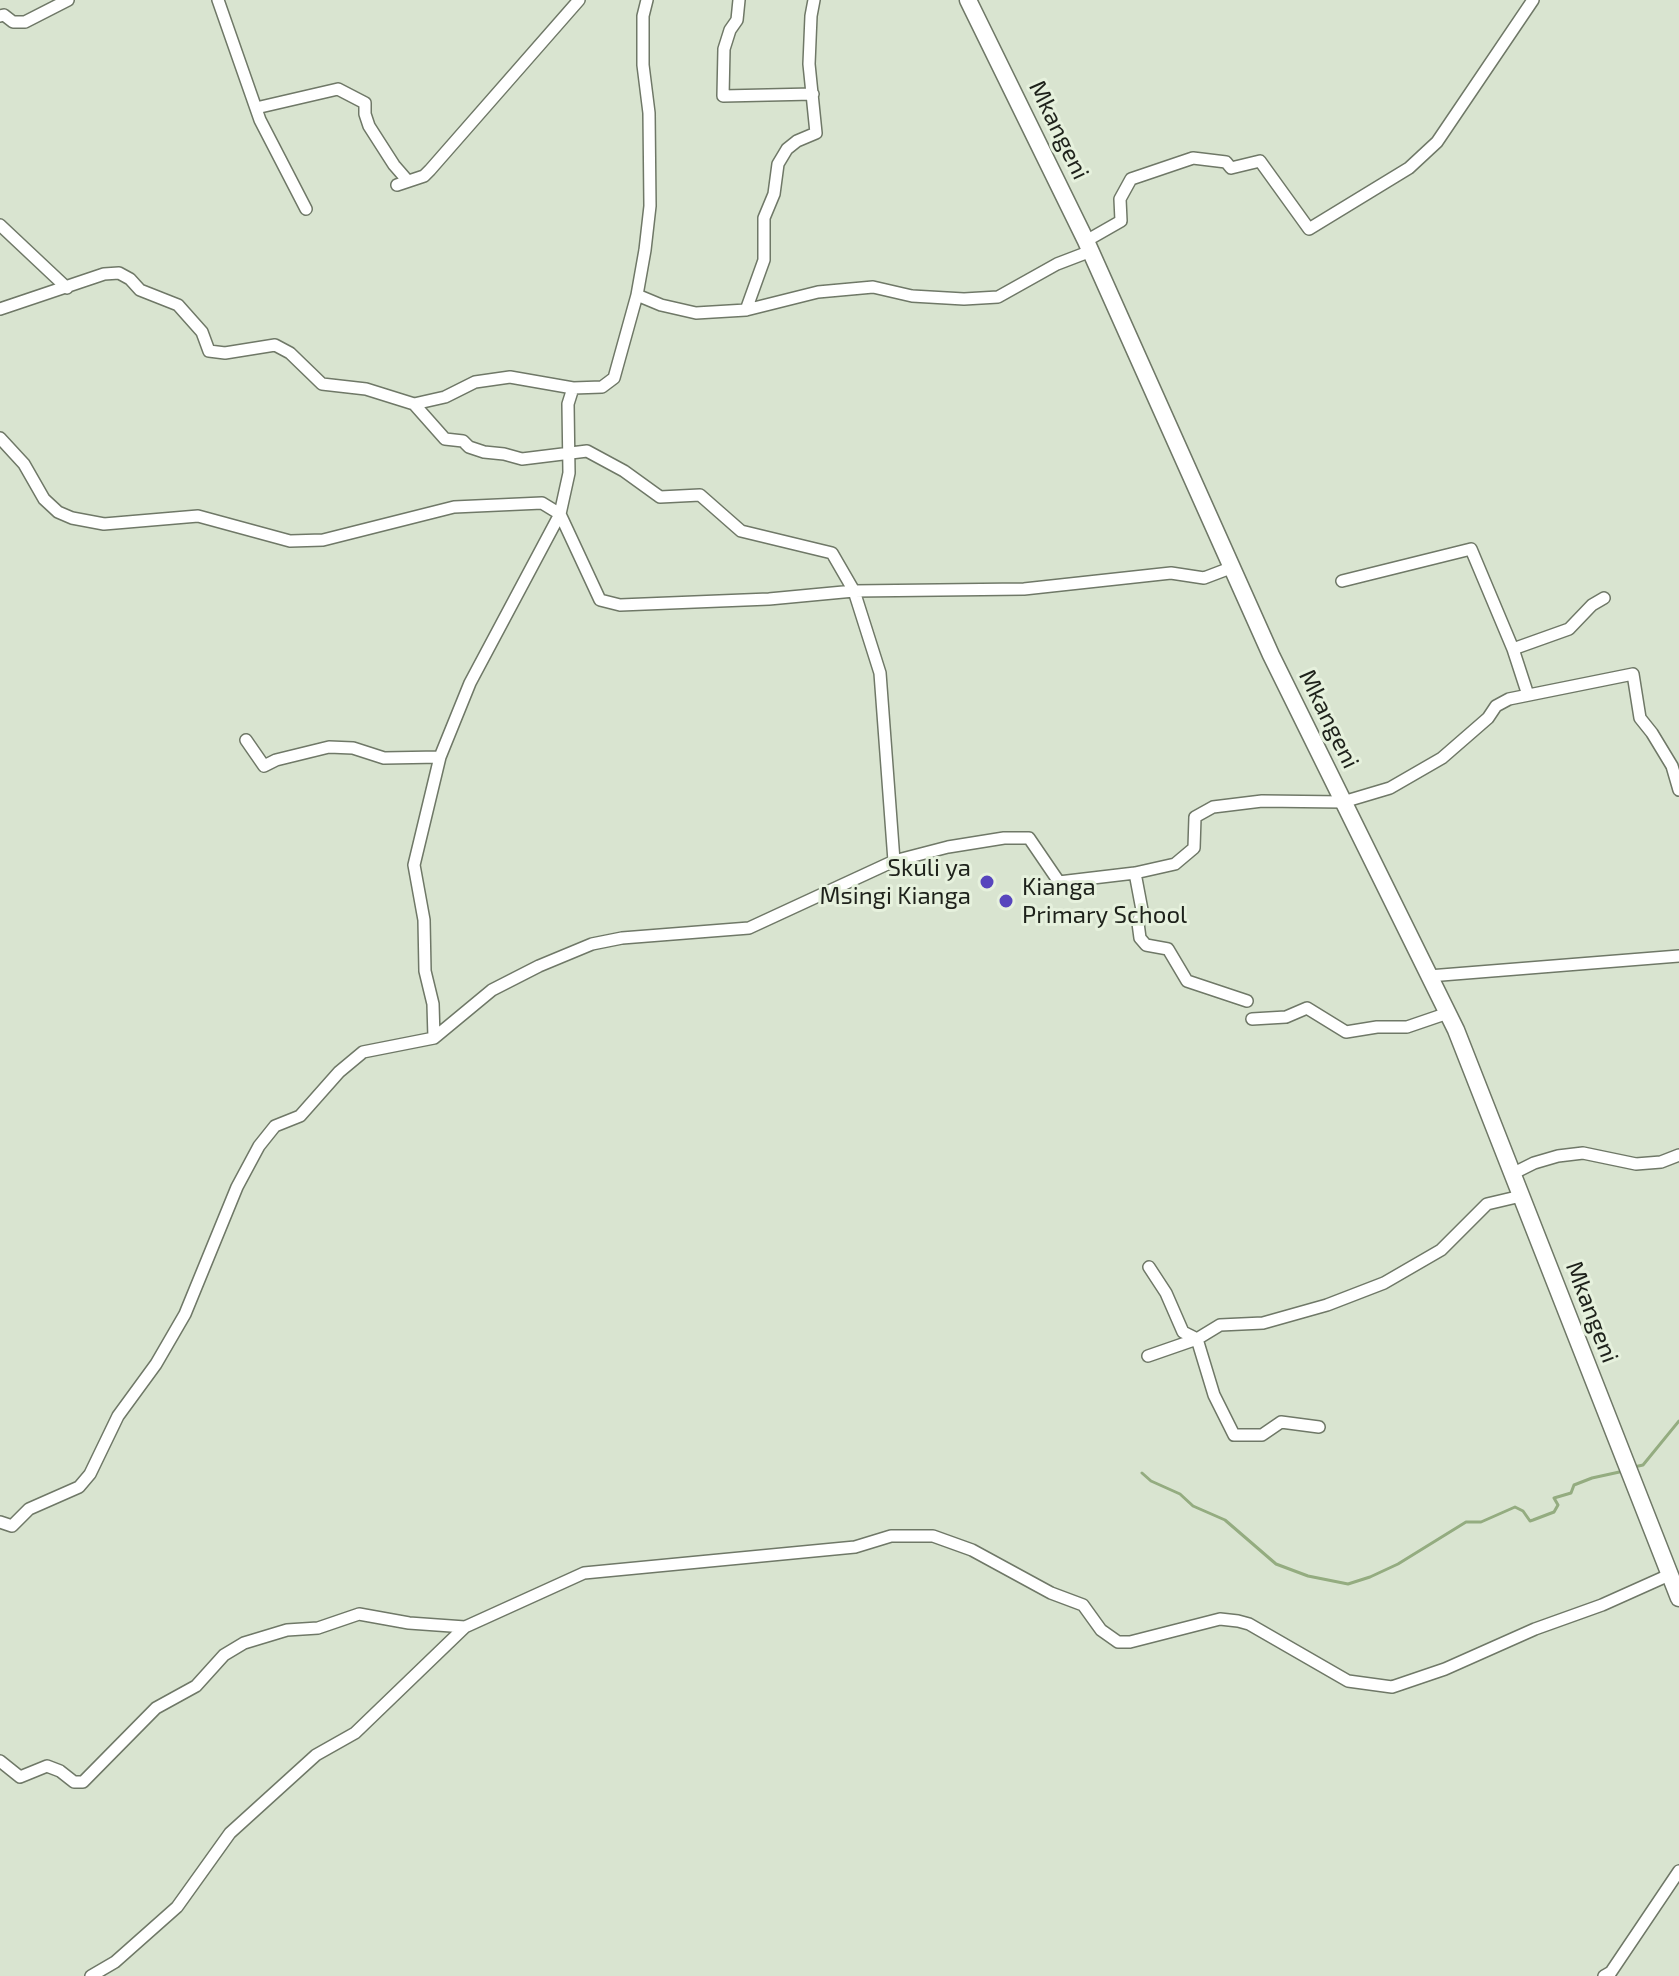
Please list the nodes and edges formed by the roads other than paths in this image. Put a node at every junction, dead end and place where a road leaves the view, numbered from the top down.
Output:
1 (68, 0) edge
2 (218, 0) edge
3 (579, 0) edge
4 (647, 0) edge
5 (739, 0) edge
6 (814, 0) edge
7 (968, 0) edge
8 (1533, 0) edge
9 (0, 16) edge
10 (813, 94) junction
11 (256, 108) junction
12 (306, 209) dead end
13 (0, 225) edge
14 (1089, 246) junction
15 (67, 288) junction
16 (637, 295) junction
17 (0, 309) edge
18 (746, 310) junction
19 (573, 388) junction
20 (414, 404) junction
21 (0, 438) edge
22 (569, 453) junction
23 (560, 514) junction
24 (1233, 567) junction
25 (1342, 581) dead end
26 (854, 591) junction
27 (1604, 598) dead end
28 (1513, 649) junction
29 (1528, 695) junction
30 (246, 740) dead end
31 (440, 757) junction
32 (1679, 790) edge
33 (1343, 802) junction
34 (894, 861) junction
35 (1135, 873) junction
36 (1679, 956) edge
37 (1429, 976) junction
38 (1247, 1001) dead end
39 (1448, 1013) junction
40 (1252, 1019) dead end
41 (434, 1038) junction
42 (1679, 1155) edge
43 (1512, 1174) junction
44 (1521, 1196) junction
45 (1149, 1267) dead end
46 (1197, 1339) junction
47 (1148, 1356) dead end
48 (1319, 1427) dead end
49 (0, 1522) edge
50 (1669, 1575) junction
51 (1679, 1598) edge
52 (465, 1627) junction
53 (0, 1761) edge
54 (1679, 1871) edge
55 (91, 1976) edge
56 (1604, 1976) edge

1 - 9 street
2 - 11 street
3 - 11 street
4 - 16 street
5 - 10 street
6 - 10 street
7 - 14 street, Mkangeni
8 - 14 street
10 - 18 street
11 - 12 street
13 - 15 street
14 - 18 street
14 - 24 street, Mkangeni
15 - 17 street
15 - 20 street
16 - 18 street
16 - 19 street
19 - 20 street
19 - 22 street
20 - 22 street
21 - 23 street
22 - 23 street
22 - 26 street
23 - 26 street
23 - 31 street
24 - 26 street
24 - 33 street, Mkangeni
25 - 28 street
26 - 34 street
27 - 28 street
28 - 29 street
29 - 32 street
29 - 33 street
30 - 31 street
31 - 41 street
33 - 35 street
33 - 37 street, Mkangeni
34 - 35 street
34 - 41 street
35 - 38 street
36 - 37 street
37 - 39 street, Mkangeni
39 - 40 street
39 - 43 street, Mkangeni
41 - 49 street
42 - 43 street
43 - 44 street, Mkangeni
44 - 46 street
44 - 50 street, Mkangeni
45 - 46 street
46 - 47 street
46 - 48 street
50 - 51 street, Mkangeni
50 - 52 street
52 - 53 street
52 - 55 street
54 - 56 street

